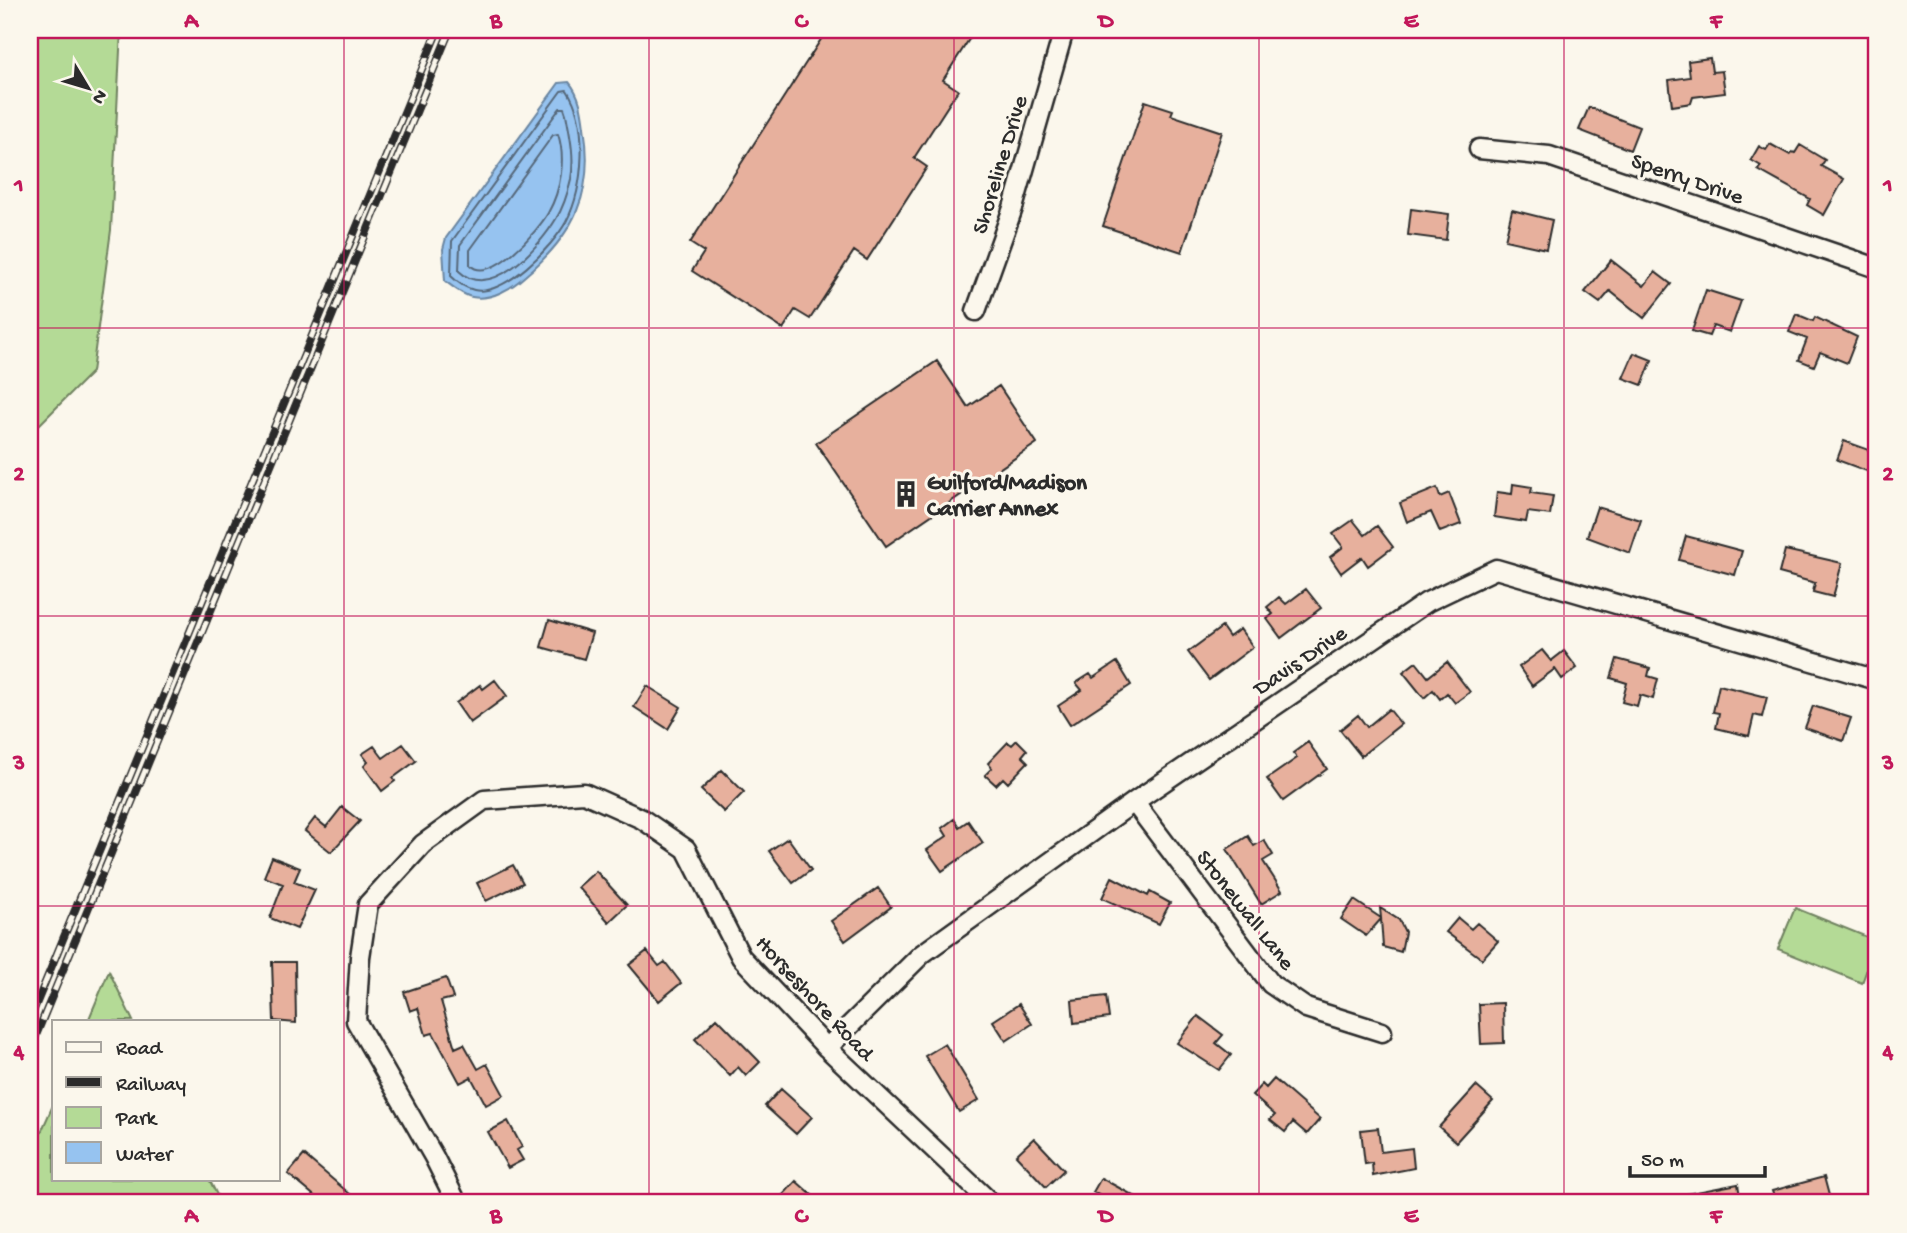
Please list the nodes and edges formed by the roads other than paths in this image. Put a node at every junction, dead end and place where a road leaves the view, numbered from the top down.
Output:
1 (1064, 30) edge
2 (1479, 149) dead end
3 (1877, 268) edge
4 (976, 311) dead end
5 (1877, 680) edge
6 (1133, 802) junction
7 (1382, 1032) dead end
8 (827, 1048) junction
9 (457, 1203) edge
10 (991, 1203) edge

1 - 4 street, Shoreline Drive
2 - 3 street, Sperry Drive
5 - 6 street, Davis Drive
6 - 7 street, Stonewall Lane
6 - 8 street, Davis Drive
8 - 9 street, Horseshore Road
8 - 10 street, Horseshore Road

